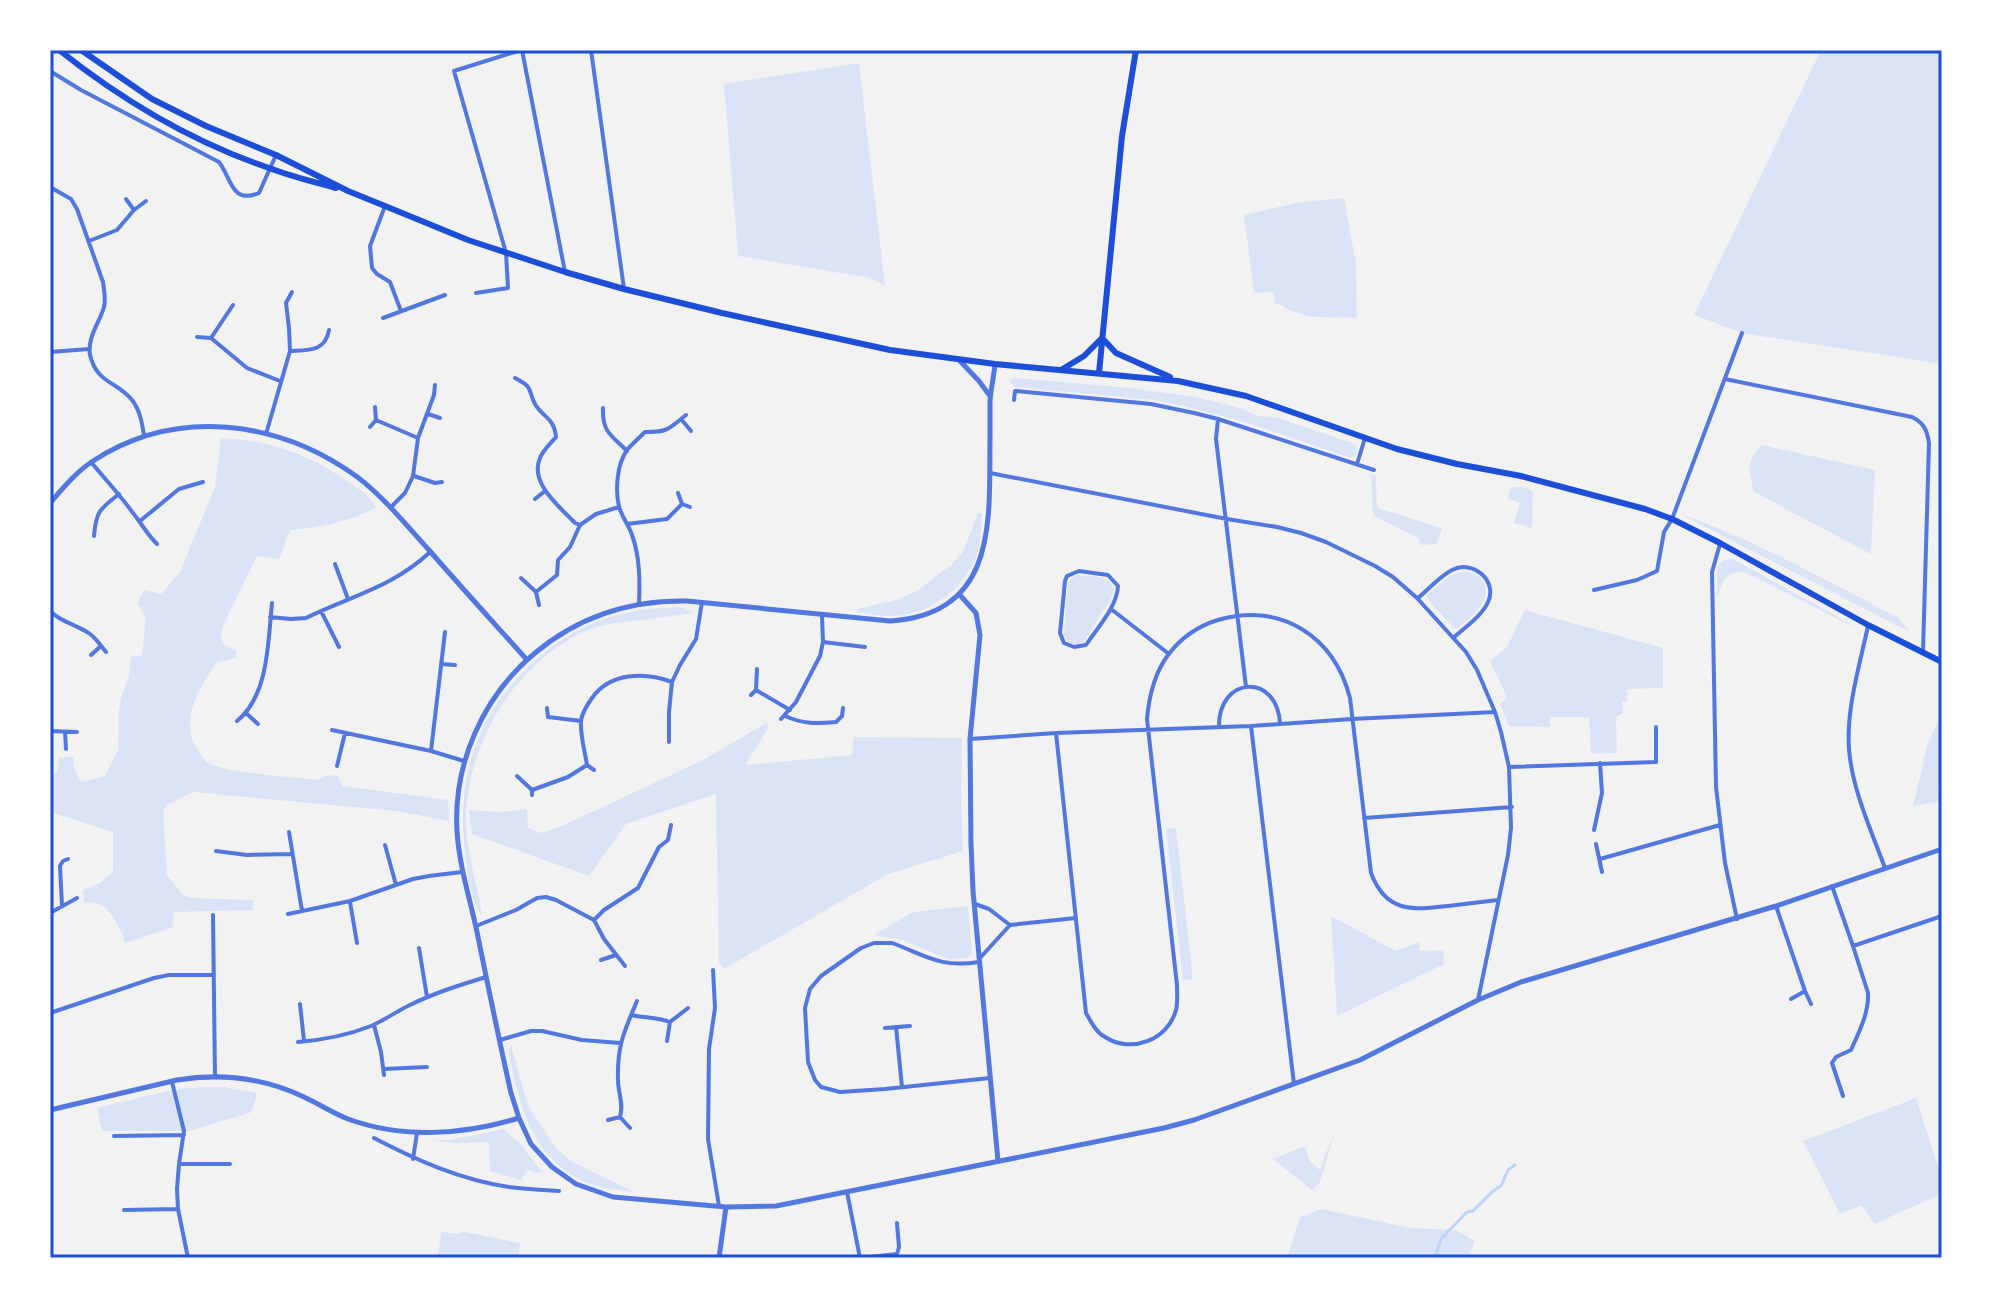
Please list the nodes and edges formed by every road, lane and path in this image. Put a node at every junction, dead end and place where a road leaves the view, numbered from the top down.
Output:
1 (59, 50) edge
2 (81, 50) edge
3 (521, 50) edge
4 (591, 50) edge
5 (1136, 50) edge
6 (50, 71) edge
7 (276, 155) junction
8 (270, 169) junction
9 (50, 187) edge
10 (348, 191) junction
11 (126, 199) dead end
12 (146, 201) dead end
13 (385, 206) junction
14 (134, 210) junction
15 (89, 241) junction
16 (506, 253) junction
17 (565, 272) junction
18 (624, 289) junction
19 (292, 292) dead end
20 (476, 293) dead end
21 (445, 295) dead end
22 (233, 305) dead end
23 (401, 311) junction
24 (383, 318) dead end
25 (329, 330) dead end
26 (1742, 333) dead end
27 (197, 337) dead end
28 (211, 338) junction
29 (1102, 338) junction
30 (89, 349) junction
31 (290, 351) junction
32 (50, 352) edge
33 (958, 359) junction
34 (995, 364) junction
35 (1061, 370) junction
36 (1099, 373) junction
37 (515, 378) dead end
38 (1725, 379) junction
39 (280, 381) junction
40 (1178, 381) junction
41 (435, 385) dead end
42 (990, 397) junction
43 (1014, 400) dead end
44 (375, 407) dead end
45 (603, 408) dead end
46 (428, 414) junction
47 (440, 418) dead end
48 (1218, 419) junction
49 (376, 420) junction
50 (370, 427) dead end
51 (691, 431) dead end
52 (266, 434) junction
53 (144, 435) junction
54 (418, 438) junction
55 (1365, 438) junction
56 (627, 451) junction
57 (91, 462) junction
58 (1357, 464) junction
59 (1374, 470) dead end
60 (990, 473) junction
61 (413, 476) junction
62 (203, 482) dead end
63 (442, 482) dead end
64 (545, 491) junction
65 (678, 493) dead end
66 (119, 494) junction
67 (535, 499) dead end
68 (50, 503) edge
69 (682, 504) junction
70 (391, 507) junction
71 (619, 507) junction
72 (690, 507) dead end
73 (1227, 519) junction
74 (1672, 519) junction
75 (140, 521) junction
76 (627, 524) junction
77 (580, 525) junction
78 (94, 536) dead end
79 (1720, 543) junction
80 (157, 544) dead end
81 (431, 552) junction
82 (335, 564) dead end
83 (521, 578) dead end
84 (1594, 590) dead end
85 (536, 592) junction
86 (959, 594) junction
87 (1417, 598) junction
88 (348, 599) junction
89 (702, 602) junction
90 (272, 603) dead end
91 (639, 604) junction
92 (539, 605) dead end
93 (1111, 609) junction
94 (50, 611) edge
95 (321, 611) junction
96 (822, 615) junction
97 (1238, 615) junction
98 (270, 617) junction
99 (1868, 625) junction
100 (445, 632) dead end
101 (1453, 638) junction
102 (823, 642) junction
103 (101, 646) junction
104 (339, 647) dead end
105 (865, 647) dead end
106 (106, 652) dead end
107 (1923, 652) junction
108 (1169, 654) junction
109 (91, 655) dead end
110 (527, 660) junction
111 (1942, 662) edge
112 (440, 664) junction
113 (455, 665) dead end
114 (757, 669) dead end
115 (672, 682) junction
116 (1246, 687) junction
117 (756, 690) junction
118 (751, 695) dead end
119 (547, 708) dead end
120 (843, 708) dead end
121 (790, 710) junction
122 (1495, 712) junction
123 (246, 713) junction
124 (1352, 719) junction
125 (237, 721) dead end
126 (581, 721) junction
127 (258, 724) dead end
128 (1280, 724) junction
129 (1251, 726) junction
130 (1219, 727) junction
131 (1656, 727) dead end
132 (1147, 729) junction
133 (332, 730) dead end
134 (50, 731) edge
135 (65, 732) junction
136 (77, 732) dead end
137 (345, 733) junction
138 (1056, 733) junction
139 (970, 739) junction
140 (669, 742) dead end
141 (66, 749) dead end
142 (431, 751) junction
143 (464, 761) junction
144 (1600, 763) junction
145 (587, 765) junction
146 (337, 766) dead end
147 (1509, 767) junction
148 (594, 770) dead end
149 (517, 776) dead end
150 (1512, 807) junction
151 (1364, 818) junction
152 (671, 825) dead end
153 (1720, 825) junction
154 (1594, 830) dead end
155 (289, 832) dead end
156 (668, 840) junction
157 (1596, 844) dead end
158 (385, 845) dead end
159 (673, 847) dead end
160 (1942, 849) edge
161 (216, 851) dead end
162 (292, 854) junction
163 (68, 859) dead end
164 (1600, 859) junction
165 (1885, 868) junction
166 (462, 872) junction
167 (1602, 872) dead end
168 (397, 886) junction
169 (1832, 886) junction
170 (77, 898) dead end
171 (1498, 900) junction
172 (350, 901) junction
173 (975, 904) junction
174 (62, 906) junction
175 (1776, 906) junction
176 (302, 911) junction
177 (50, 913) edge
178 (288, 914) dead end
179 (213, 915) dead end
180 (1942, 916) edge
181 (1076, 918) junction
182 (1737, 919) junction
183 (594, 920) junction
184 (1010, 925) junction
185 (475, 926) junction
186 (357, 943) dead end
187 (1853, 946) junction
188 (419, 948) dead end
189 (616, 955) junction
190 (601, 960) dead end
191 (980, 960) junction
192 (625, 966) dead end
193 (713, 970) dead end
194 (213, 975) junction
195 (486, 977) junction
196 (1805, 991) junction
197 (427, 998) junction
198 (1791, 999) dead end
199 (1478, 1000) junction
200 (637, 1001) dead end
201 (300, 1004) dead end
202 (1811, 1004) dead end
203 (688, 1008) dead end
204 (50, 1013) edge
205 (631, 1015) junction
206 (670, 1022) junction
207 (374, 1025) junction
208 (910, 1026) dead end
209 (896, 1027) junction
210 (885, 1028) dead end
211 (500, 1040) junction
212 (667, 1041) dead end
213 (620, 1043) junction
214 (427, 1067) dead end
215 (384, 1069) junction
216 (384, 1075) dead end
217 (215, 1077) junction
218 (990, 1078) junction
219 (172, 1082) junction
220 (1294, 1084) junction
221 (902, 1087) junction
222 (1843, 1096) dead end
223 (50, 1110) edge
224 (620, 1117) junction
225 (519, 1118) junction
226 (608, 1120) dead end
227 (630, 1128) dead end
228 (417, 1133) junction
229 (184, 1135) junction
230 (114, 1136) dead end
231 (374, 1138) dead end
232 (413, 1159) junction
233 (998, 1161) junction
234 (179, 1164) junction
235 (230, 1164) dead end
236 (559, 1191) dead end
237 (847, 1192) junction
238 (723, 1207) junction
239 (178, 1209) junction
240 (124, 1210) dead end
241 (897, 1223) dead end
242 (188, 1258) edge
243 (719, 1258) edge
244 (860, 1258) edge

1 - 8 main road
2 - 7 main road
3 - 16 street
3 - 17 street
4 - 18 street
5 - 29 main road
6 - 8 street
7 - 8 street
7 - 10 main road
8 - 10 main road
9 - 15 street
10 - 13 main road
11 - 14 street
12 - 14 street
13 - 16 main road
13 - 23 street
14 - 15 street
15 - 30 street
16 - 17 main road
16 - 20 street
17 - 18 main road
18 - 33 main road
19 - 31 street
21 - 23 street
22 - 28 street
23 - 24 street
25 - 31 street
26 - 38 street
27 - 28 street
28 - 39 street
29 - 35 main road
29 - 36 main road
29 - 40 main road
30 - 32 street
30 - 53 street
31 - 39 street
33 - 34 main road
33 - 42 street
34 - 35 main road
34 - 42 street
35 - 36 main road
36 - 40 main road
37 - 64 street
38 - 74 street
38 - 107 street
39 - 52 street
40 - 55 main road
41 - 46 street
42 - 60 street
43 - 48 street
44 - 49 street
45 - 56 street
46 - 47 street
46 - 54 street
48 - 58 street
48 - 73 street
49 - 50 street
49 - 54 street
51 - 56 street
52 - 53 street
52 - 70 street
53 - 57 street
54 - 61 street
55 - 58 street
55 - 74 main road
56 - 71 street
57 - 66 street
57 - 68 street
58 - 59 street
60 - 73 street
60 - 86 street
61 - 63 street
61 - 70 street
62 - 75 street
64 - 67 street
64 - 77 street
65 - 69 street
66 - 75 street
66 - 78 street
69 - 72 street
69 - 76 street
70 - 81 street
71 - 76 street
71 - 77 street
73 - 87 street
73 - 97 street
74 - 79 main road
74 - 84 street
75 - 80 street
76 - 91 street
77 - 85 street
79 - 99 main road
79 - 153 street
81 - 88 street
81 - 110 street
82 - 88 street
83 - 85 street
85 - 92 street
86 - 96 street
86 - 139 street
87 - 101 street
87 - 101 street
88 - 95 street
89 - 91 street
89 - 96 street
89 - 115 street
90 - 98 street
91 - 110 street
93 - 93 street
93 - 108 street
94 - 103 street
95 - 98 street
95 - 104 street
96 - 102 street
97 - 108 street
97 - 116 street
97 - 124 street
98 - 123 street
99 - 107 main road
99 - 165 street
100 - 112 street
101 - 122 street
102 - 105 street
102 - 121 street
103 - 106 street
103 - 109 street
107 - 111 main road
108 - 132 street
110 - 143 street
112 - 113 street
112 - 142 street
114 - 117 street
115 - 126 street
115 - 140 street
116 - 128 street
116 - 130 street
117 - 118 street
117 - 121 street
119 - 126 street
120 - 121 street
122 - 124 street
122 - 147 street
123 - 125 street
123 - 127 street
124 - 128 street
124 - 151 street
126 - 145 street
128 - 129 street
129 - 130 street
129 - 220 street
130 - 132 street
131 - 144 street
132 - 138 street
132 - 181 street
133 - 137 street
134 - 135 street
135 - 136 street
135 - 141 street
137 - 142 street
137 - 146 street
138 - 139 street
138 - 181 street
139 - 173 street
142 - 143 street
143 - 166 street
144 - 147 street
144 - 154 street
145 - 148 street
145 - 149 street
147 - 150 street
150 - 151 street
150 - 171 street
151 - 171 street
152 - 156 street
153 - 164 street
153 - 182 street
155 - 162 street
156 - 159 street
156 - 183 street
157 - 164 street
158 - 168 street
160 - 165 street
161 - 162 street
162 - 176 street
163 - 174 street
164 - 167 street
165 - 169 street
166 - 168 street
166 - 185 street
168 - 172 street
169 - 175 street
169 - 187 street
170 - 174 street
171 - 199 street
172 - 176 street
172 - 186 street
173 - 184 street
173 - 191 street
174 - 177 street
175 - 182 street
175 - 196 street
176 - 178 street
179 - 194 street
180 - 187 street
181 - 184 street
182 - 199 street
183 - 185 street
183 - 189 street
184 - 191 street
185 - 195 street
187 - 222 street
188 - 197 street
189 - 190 street
189 - 192 street
191 - 218 street
191 - 221 street
193 - 238 street
194 - 204 street
194 - 217 street
195 - 197 street
195 - 211 street
196 - 198 street
196 - 202 street
197 - 207 street
199 - 220 street
200 - 205 street
201 - 207 street
203 - 206 street
205 - 206 street
205 - 213 street
206 - 212 street
207 - 215 street
208 - 209 street
209 - 210 street
209 - 221 street
211 - 213 street
211 - 225 street
213 - 224 street
214 - 215 street
215 - 216 street
217 - 219 street
217 - 228 street
218 - 221 street
218 - 233 street
219 - 223 street
219 - 229 street
220 - 233 street
224 - 226 street
224 - 227 street
225 - 228 street
225 - 238 street
228 - 232 street
229 - 230 street
229 - 234 street
231 - 232 street
232 - 236 street
233 - 237 street
234 - 235 street
234 - 239 street
237 - 238 street
237 - 244 street
238 - 243 street
239 - 240 street
239 - 242 street
241 - 244 street

